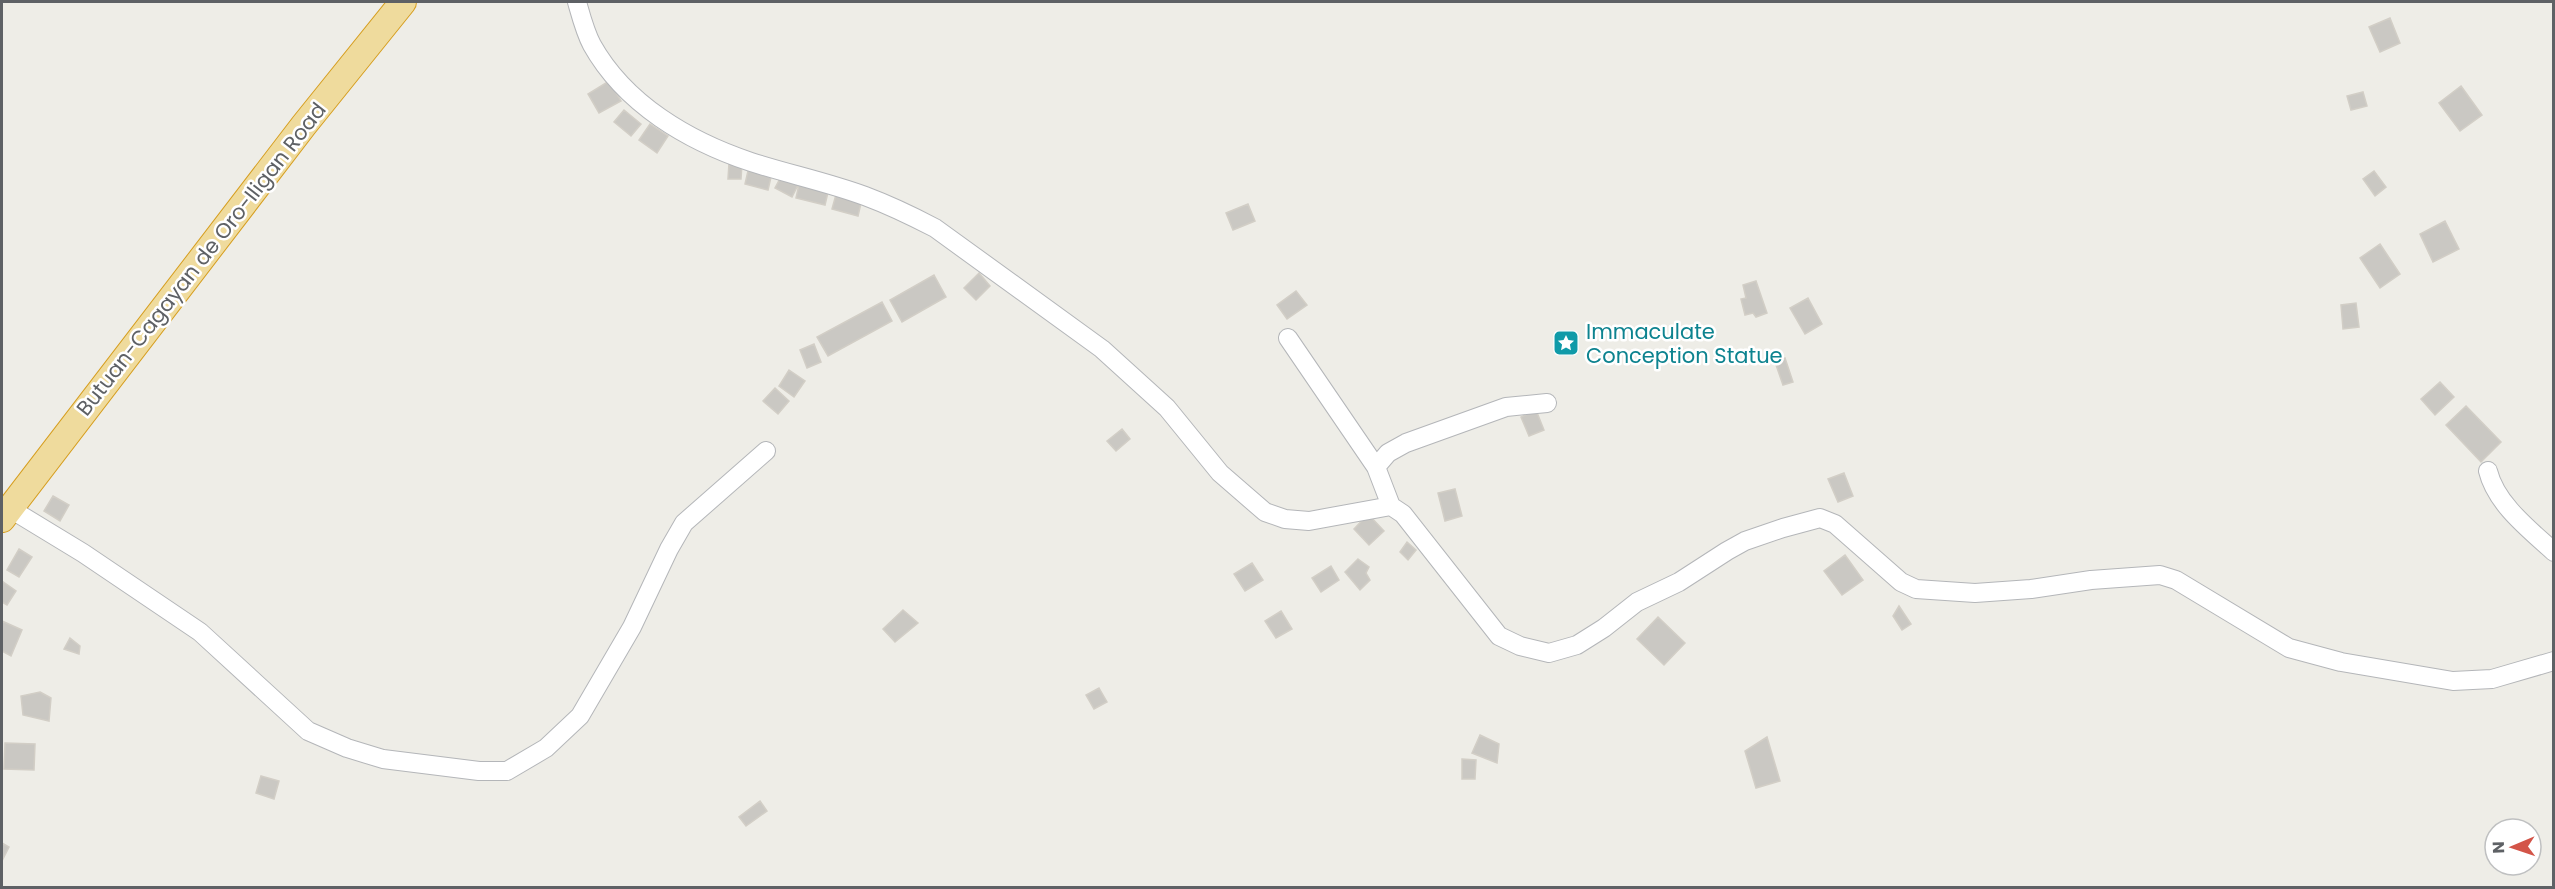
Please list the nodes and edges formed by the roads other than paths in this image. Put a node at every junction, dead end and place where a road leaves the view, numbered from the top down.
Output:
1 (403, 2) edge
2 (577, 2) edge
3 (1288, 338) dead end
4 (1547, 403) dead end
5 (766, 451) dead end
6 (1376, 467) junction
7 (2488, 471) dead end
8 (1391, 506) junction
9 (5, 514) edge
10 (2553, 552) edge
11 (2553, 661) edge

1 - 9 highway, Butuan-Cagayan de Oro-Iligan Road
2 - 8 street
3 - 6 street
4 - 6 street
5 - 9 street
6 - 8 street
7 - 10 street
8 - 11 street

